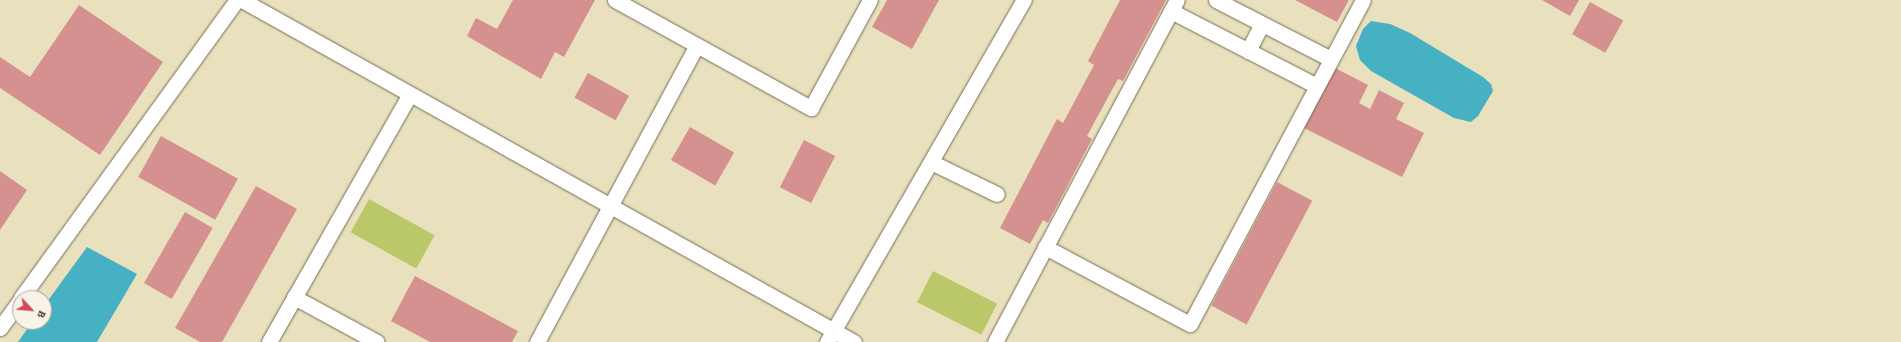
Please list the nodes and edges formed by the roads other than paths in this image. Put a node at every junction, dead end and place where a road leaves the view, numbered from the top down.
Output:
1 (237, 0) edge
2 (242, 0) edge
3 (614, 0) edge
4 (870, 0) edge
5 (1024, 0) edge
6 (1216, 0) edge
7 (1363, 0) edge
8 (1174, 5) edge
9 (1262, 24) junction
10 (697, 45) junction
11 (1248, 50) junction
12 (1331, 59) junction
13 (1317, 86) junction
14 (410, 94) junction
15 (931, 162) junction
16 (997, 194) dead end
17 (610, 206) junction
18 (1046, 247) junction
19 (28, 290) edge
20 (294, 297) junction
21 (12, 311) edge
22 (0, 328) edge
23 (830, 336) edge
24 (269, 342) edge
25 (377, 342) edge
26 (537, 342) edge
27 (854, 342) edge
28 (995, 342) edge

1 - 19 lane
2 - 14 lane
3 - 10 lane
4 - 10 lane
5 - 15 lane
6 - 9 lane
7 - 12 lane
8 - 11 lane
8 - 18 lane
9 - 11 lane
9 - 12 lane
10 - 17 lane
11 - 13 lane
12 - 13 lane
13 - 18 lane
14 - 17 lane
14 - 20 lane
15 - 16 lane
15 - 23 lane
17 - 23 lane
17 - 26 lane
18 - 28 lane
20 - 24 lane
20 - 25 lane
21 - 22 lane
23 - 27 lane

